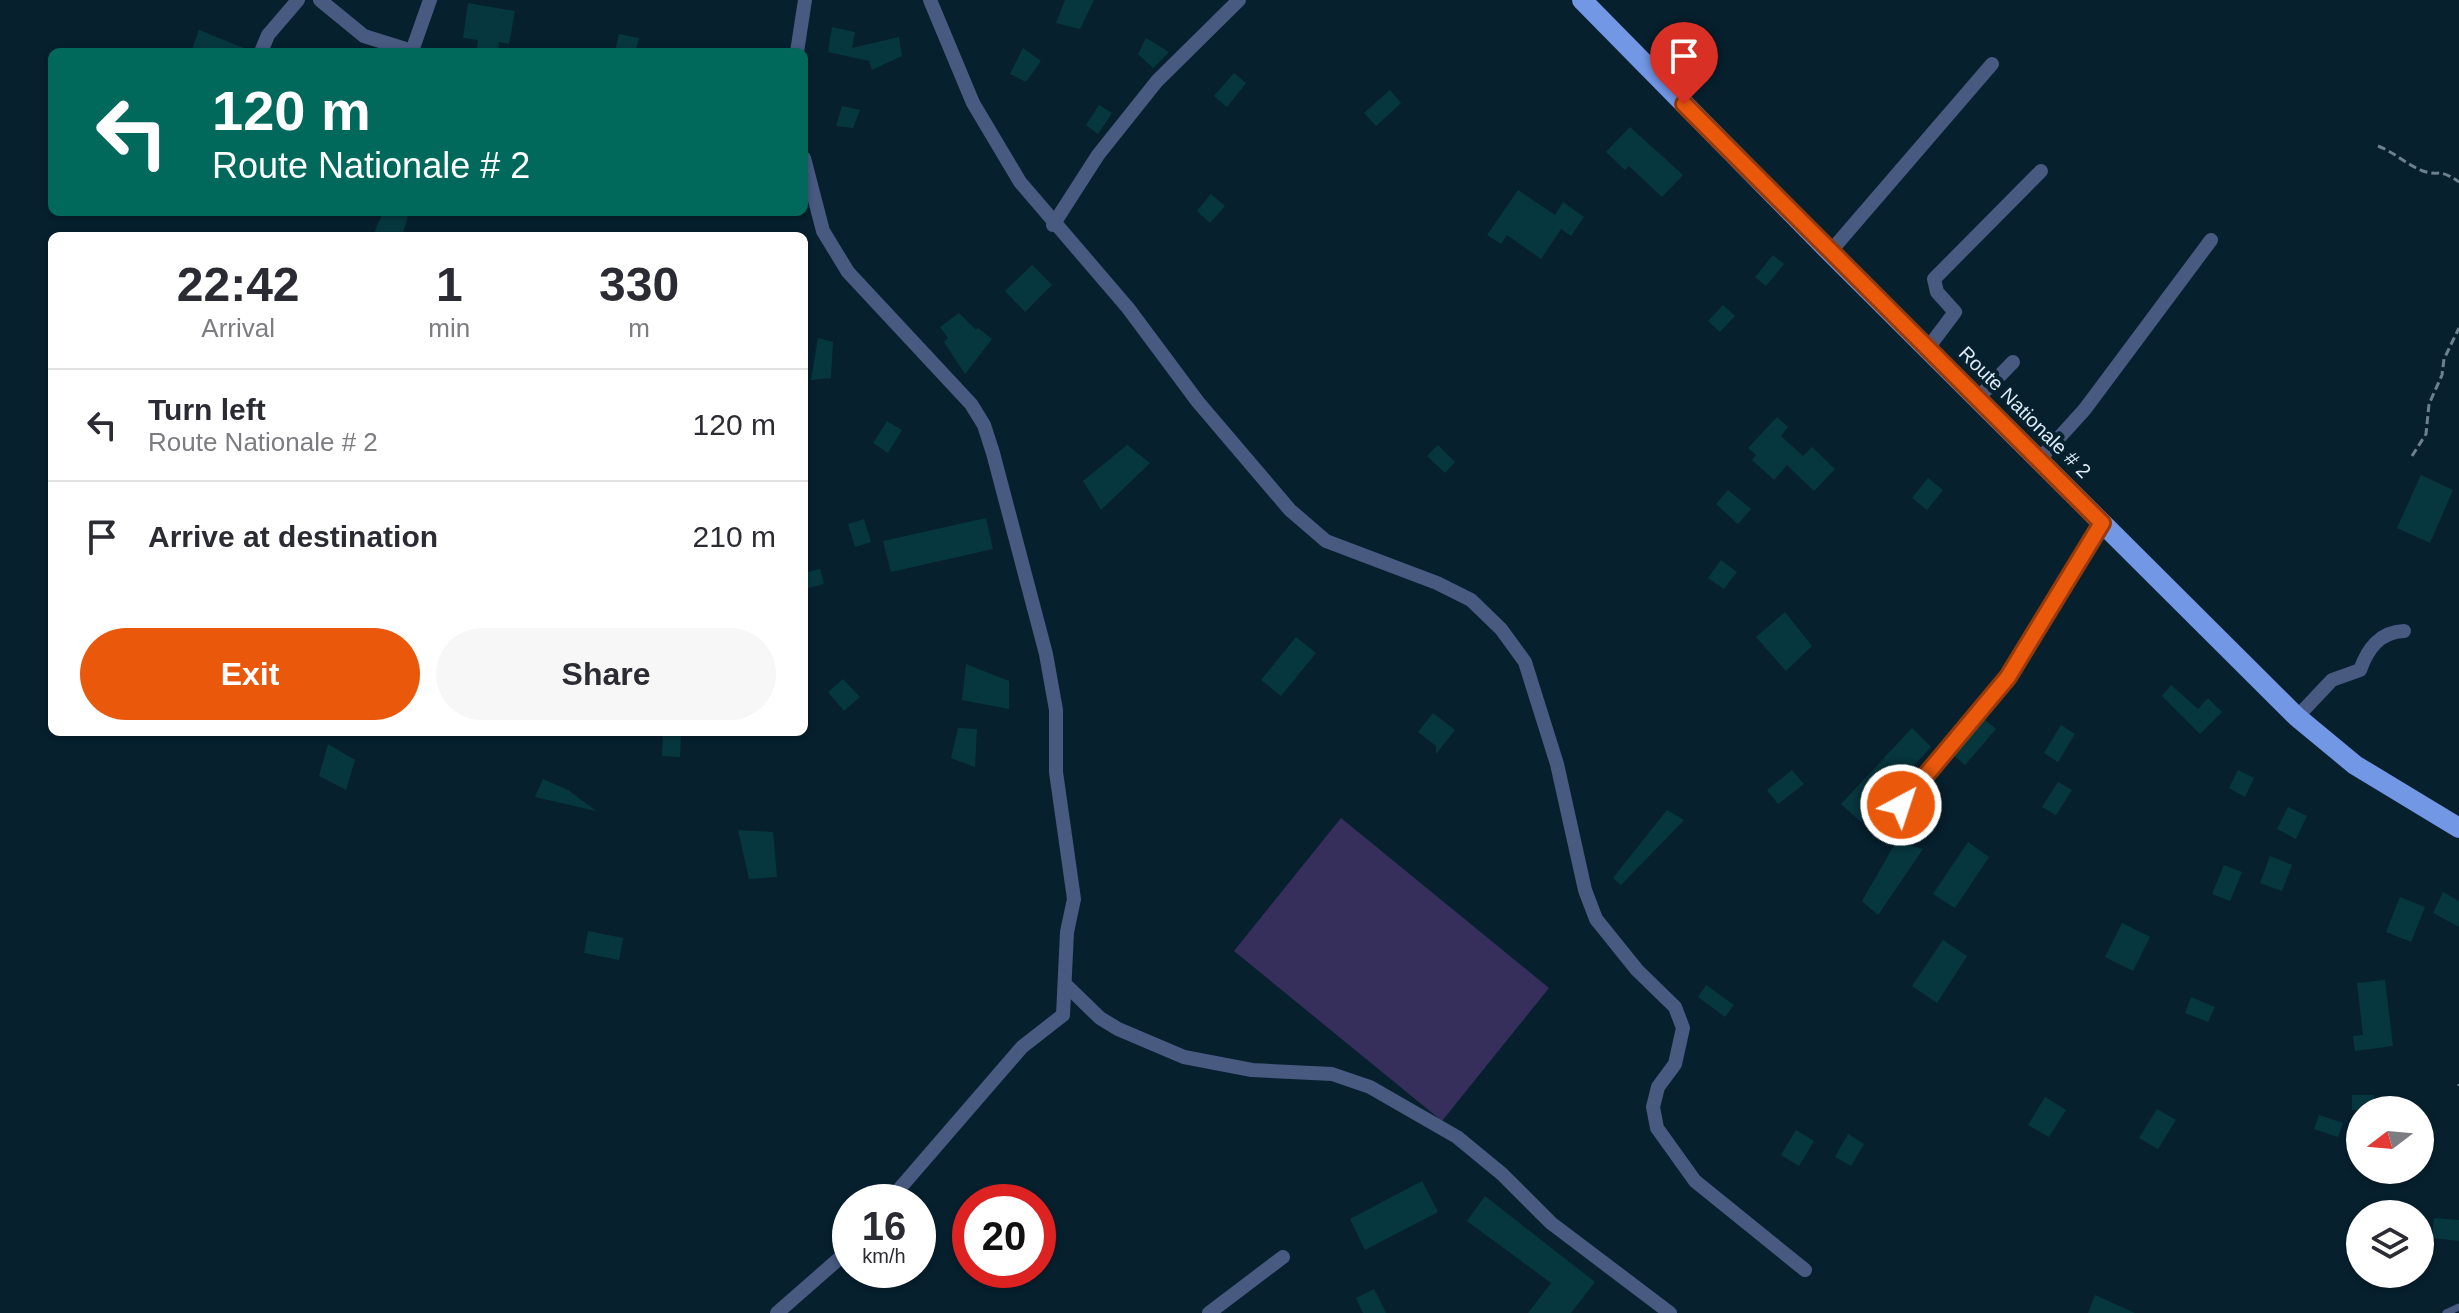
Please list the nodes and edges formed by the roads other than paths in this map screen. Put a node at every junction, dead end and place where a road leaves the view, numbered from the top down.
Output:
1 (298, 0) edge
2 (320, 0) edge
3 (430, 0) edge
4 (805, 0) edge
5 (930, 0) edge
6 (1239, 0) edge
7 (1582, 0) edge
8 (263, 48) edge
9 (402, 48) edge
10 (413, 48) edge
11 (798, 48) edge
12 (1992, 64) dead end
13 (2041, 171) dead end
14 (808, 173) edge
15 (1053, 225) junction
16 (2211, 240) dead end
17 (1830, 252) junction
18 (1928, 348) junction
19 (2013, 362) dead end
20 (1977, 399) junction
21 (2038, 461) junction
22 (2102, 523) junction
23 (2404, 631) dead end
24 (2297, 717) junction
25 (1901, 805) dead end
26 (2459, 828) edge
27 (1066, 985) junction
28 (904, 1184) edge
29 (1283, 1257) dead end
30 (832, 1265) edge
31 (1805, 1270) dead end
32 (2459, 1307) edge
33 (777, 1313) edge
34 (1209, 1313) edge
35 (1670, 1313) edge
36 (2446, 1313) edge

1 - 8 street
2 - 9 street
3 - 10 street
4 - 11 street
5 - 15 street
6 - 15 street
7 - 17 main road, Route Nationale # 2
12 - 17 street
13 - 18 street
14 - 27 street
15 - 31 street
16 - 21 street
17 - 18 main road, Route Nationale # 2
18 - 20 main road, Route Nationale # 2
19 - 20 street
20 - 21 main road, Route Nationale # 2
21 - 22 main road, Route Nationale # 2
22 - 24 main road, Route Nationale # 2
22 - 25 lane
23 - 24 street
24 - 26 main road, Route Nationale # 2
27 - 28 street
27 - 35 street
29 - 34 street
30 - 33 street
32 - 36 lane

